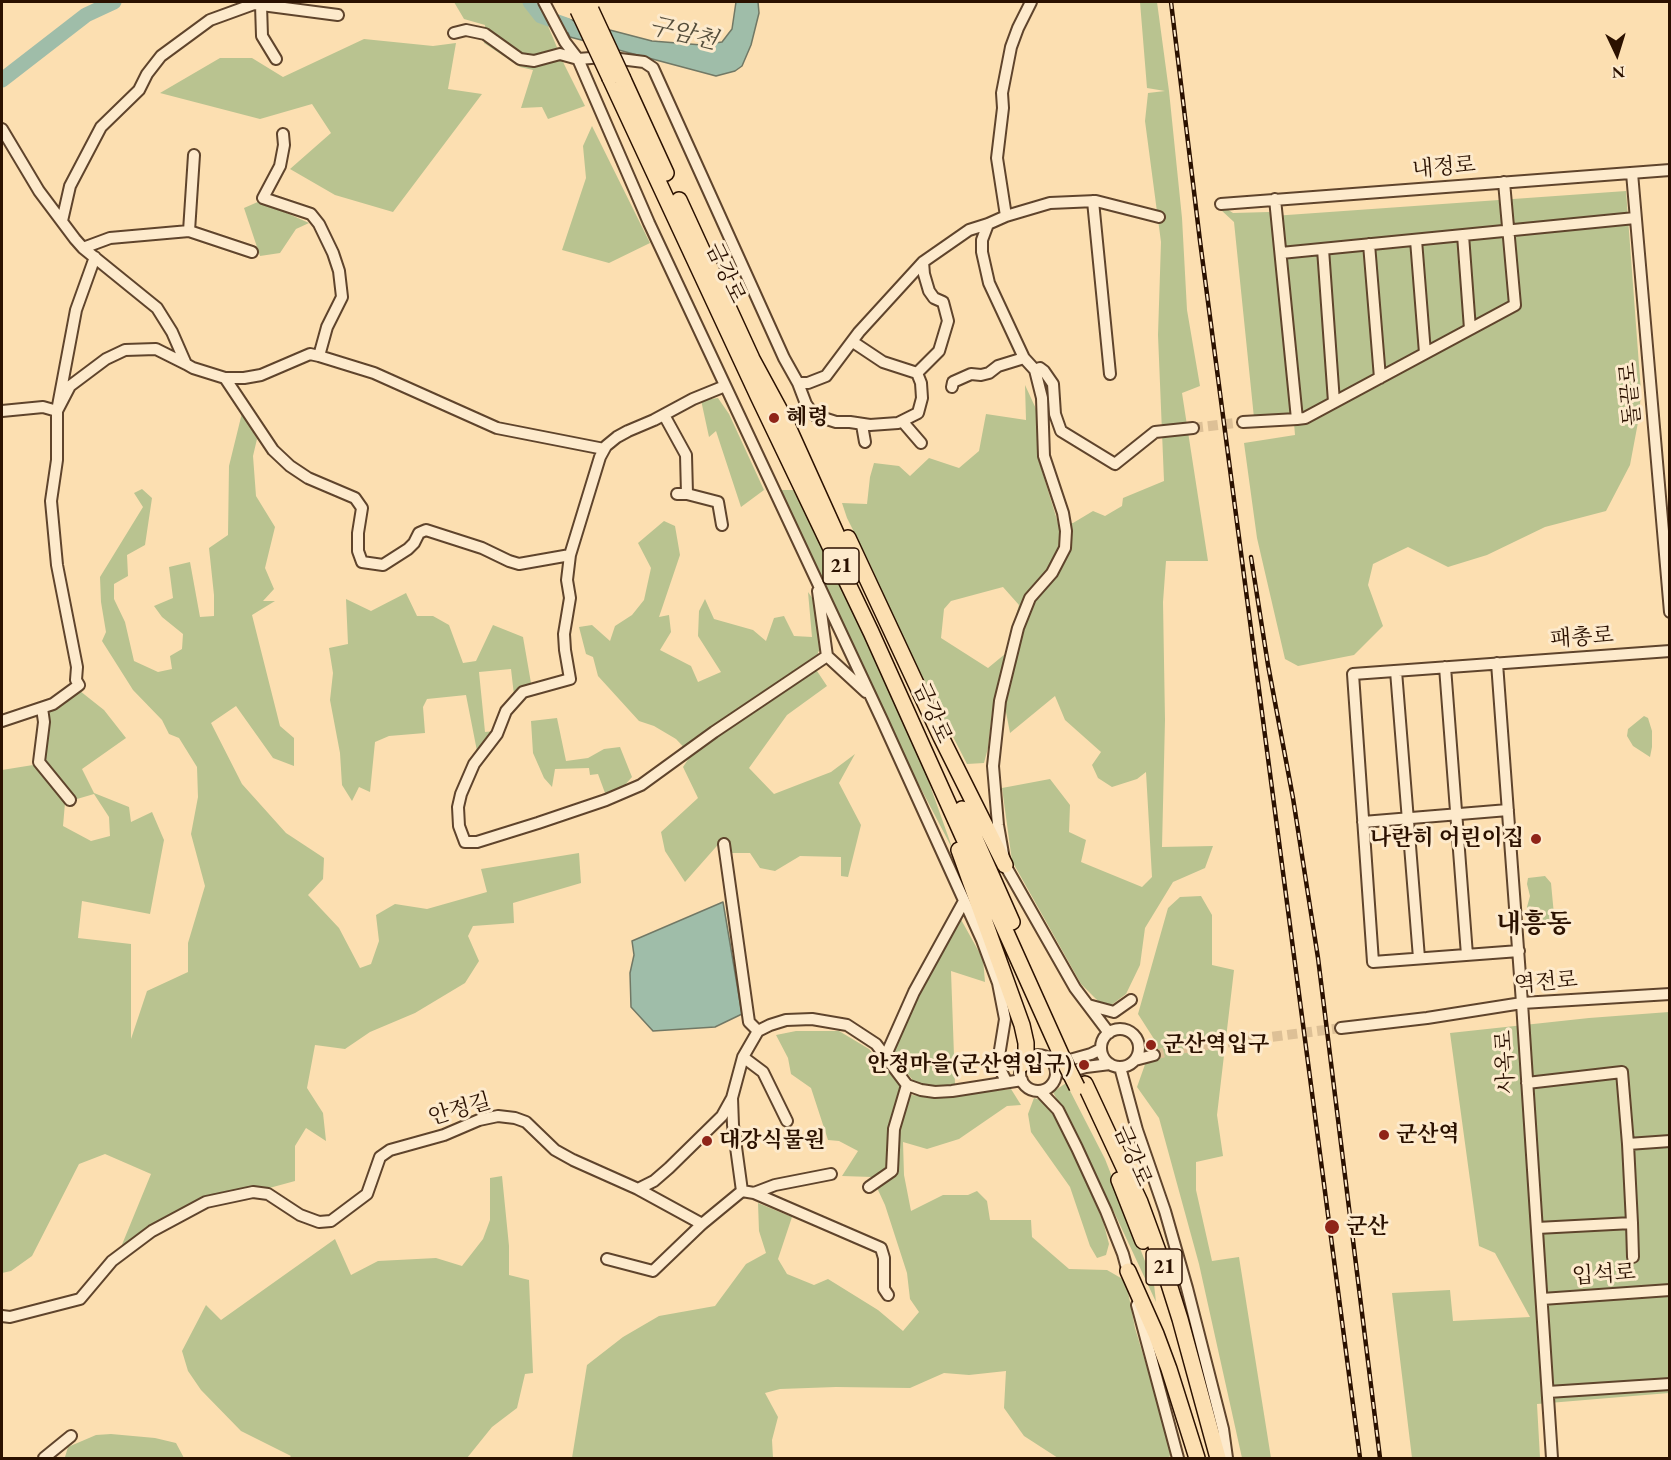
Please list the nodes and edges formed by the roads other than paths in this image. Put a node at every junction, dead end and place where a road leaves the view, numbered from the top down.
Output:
1 (545, 2) edge
2 (1031, 2) edge
3 (261, 5) junction
4 (582, 6) edge
5 (338, 15) dead end
6 (454, 33) dead end
7 (276, 59) dead end
8 (578, 59) junction
9 (616, 78) junction
10 (2, 129) edge
11 (283, 134) dead end
12 (194, 155) dead end
13 (1670, 170) edge
14 (1632, 173) junction
15 (1504, 182) junction
16 (1275, 199) junction
17 (1093, 201) junction
18 (1221, 204) dead end
19 (1006, 216) junction
20 (1159, 217) dead end
21 (1635, 218) junction
22 (62, 221) junction
23 (988, 224) junction
24 (189, 231) junction
25 (1508, 231) junction
26 (1462, 235) junction
27 (1416, 240) junction
28 (1369, 244) junction
29 (83, 248) junction
30 (1323, 249) junction
31 (252, 252) dead end
32 (1281, 253) junction
33 (95, 257) junction
34 (923, 262) junction
35 (1470, 329) junction
36 (853, 342) junction
37 (1425, 353) junction
38 (320, 356) junction
39 (1024, 358) junction
40 (186, 364) junction
41 (1035, 370) junction
42 (917, 373) junction
43 (1110, 374) dead end
44 (225, 378) junction
45 (1380, 378) junction
46 (798, 383) junction
47 (725, 386) junction
48 (952, 387) dead end
49 (1334, 402) junction
50 (2, 411) edge
51 (57, 411) junction
52 (663, 415) junction
53 (784, 418) junction
54 (1296, 419) junction
55 (902, 422) junction
56 (1243, 422) tunnel mouth
57 (862, 425) junction
58 (1193, 428) tunnel mouth
59 (865, 442) dead end
60 (921, 443) dead end
61 (604, 449) junction
62 (722, 525) dead end
63 (570, 555) junction
64 (816, 579) junction
65 (1670, 612) edge
66 (1670, 651) edge
67 (827, 657) junction
68 (1497, 663) junction
69 (1445, 667) junction
70 (1396, 671) junction
71 (871, 696) junction
72 (42, 708) junction
73 (2, 721) edge
74 (921, 742) junction
75 (70, 800) dead end
76 (1508, 810) junction
77 (1456, 815) junction
78 (1408, 819) junction
79 (1363, 822) junction
80 (724, 844) dead end
81 (1005, 865) junction
82 (963, 903) junction
83 (1519, 951) junction
84 (1467, 955) junction
85 (1419, 958) junction
86 (1670, 994) edge
87 (1131, 1000) dead end
88 (1522, 1003) junction
89 (1088, 1005) junction
90 (1341, 1028) tunnel mouth
91 (758, 1031) junction
92 (1109, 1033) junction
93 (1138, 1045) junction
94 (1101, 1049) junction
95 (886, 1055) junction
96 (743, 1057) junction
97 (1063, 1059) junction
98 (1135, 1060) junction
99 (1023, 1064) junction
100 (1115, 1065) junction
101 (1056, 1076) junction
102 (1022, 1080) junction
103 (1006, 1081) junction
104 (1527, 1083) junction
105 (907, 1085) junction
106 (1081, 1085) junction
107 (1040, 1091) junction
108 (732, 1098) junction
109 (787, 1121) dead end
110 (1670, 1141) edge
111 (1628, 1144) junction
112 (831, 1174) dead end
113 (868, 1187) dead end
114 (638, 1189) junction
115 (742, 1191) junction
116 (754, 1193) junction
117 (1632, 1223) junction
118 (702, 1224) junction
119 (1537, 1228) junction
120 (1633, 1257) dead end
121 (607, 1259) dead end
122 (1128, 1271) junction
123 (1670, 1290) edge
124 (888, 1295) dead end
125 (1542, 1299) junction
126 (2, 1316) edge
127 (1670, 1384) edge
128 (1548, 1392) junction
129 (71, 1436) dead end
130 (44, 1458) edge
131 (1178, 1458) edge
132 (1197, 1458) edge
133 (1207, 1458) edge
134 (1218, 1458) edge
135 (1227, 1458) edge
136 (1552, 1458) edge

1 - 8 street
2 - 19 street
3 - 5 street
3 - 7 street
3 - 22 street
4 - 9 highway, 금강로 / 21, bridge
6 - 8 street
8 - 46 street
8 - 47 street
9 - 53 highway, 금강로 / 21
9 - 74 highway, 금강로 / 21
10 - 22 street
11 - 38 street
12 - 24 street
13 - 14 street, 내정로
14 - 15 street, 내정로
14 - 21 street, 돌끝로
15 - 16 street, 내정로
15 - 25 street
16 - 18 street, 내정로
16 - 32 street
17 - 19 street
17 - 20 street
17 - 43 street
19 - 23 street
21 - 25 street
21 - 65 street, 돌끝로
22 - 29 street
23 - 34 street
23 - 39 street
24 - 29 street
24 - 31 street
25 - 26 street
25 - 35 street
26 - 27 street
26 - 35 street
27 - 28 street
27 - 37 street
28 - 30 street
28 - 45 street
29 - 33 street
30 - 32 street
30 - 49 street
32 - 54 street
33 - 40 street
33 - 51 street
34 - 36 street
34 - 42 street
35 - 37 street
36 - 42 street
36 - 46 street
37 - 45 street
38 - 44 street
38 - 61 street
39 - 41 street
39 - 48 street
40 - 44 street
40 - 51 street
41 - 58 street
41 - 81 street
42 - 55 street
44 - 63 street
45 - 49 street
46 - 57 street
47 - 52 street
47 - 64 street
49 - 54 street
50 - 51 street
51 - 72 street
52 - 61 street
52 - 62 street
53 - 81 highway
53 - 97 highway, 금강로 / 21
54 - 56 street
55 - 57 street
55 - 60 street
57 - 59 street
61 - 63 street
63 - 67 street
64 - 67 street
64 - 71 street
66 - 68 street, 패총로
67 - 71 street
68 - 69 street, 패총로
68 - 76 street, 사옥로
69 - 70 street, 패총로
69 - 77 street
70 - 78 street
70 - 79 street, 패총로
71 - 82 street
72 - 73 street
72 - 75 street
74 - 97 highway, 금강로 / 21
74 - 99 highway
76 - 77 street
76 - 83 street, 사옥로
77 - 78 street
77 - 84 street
78 - 79 street
78 - 85 street
79 - 85 street
80 - 91 street
81 - 89 street
82 - 95 street
82 - 103 street
83 - 84 street
83 - 88 street, 사옥로
84 - 85 street
86 - 88 street, 역전로
87 - 89 street
88 - 90 street, 역전로
88 - 104 street, 사옥로
89 - 92 street
91 - 95 street
91 - 96 street
92 - 93 street
92 - 94 street
93 - 98 street
93 - 98 street
94 - 97 street
94 - 100 street
95 - 105 street
96 - 108 street
96 - 109 street
97 - 99 street
97 - 101 street
97 - 106 highway, 금강로 / 21, bridge
98 - 100 street
99 - 102 street
100 - 101 street
100 - 135 street
101 - 107 street
102 - 103 street
102 - 107 street
103 - 105 street
104 - 111 street
104 - 119 street, 사옥로
105 - 113 street
106 - 133 highway, 금강로 / 21
106 - 134 highway, 금강로 / 21
107 - 122 street
108 - 114 street
108 - 115 street
110 - 111 street
111 - 117 street
112 - 116 street
114 - 118 street
114 - 126 street, 안정길
115 - 116 street
115 - 118 street
116 - 124 street
117 - 119 street
117 - 120 street
118 - 121 street
119 - 125 street, 사옥로
122 - 131 street
122 - 132 highway
123 - 125 street, 입석로
125 - 128 street, 사옥로
127 - 128 street
128 - 136 street, 사옥로
129 - 130 street

